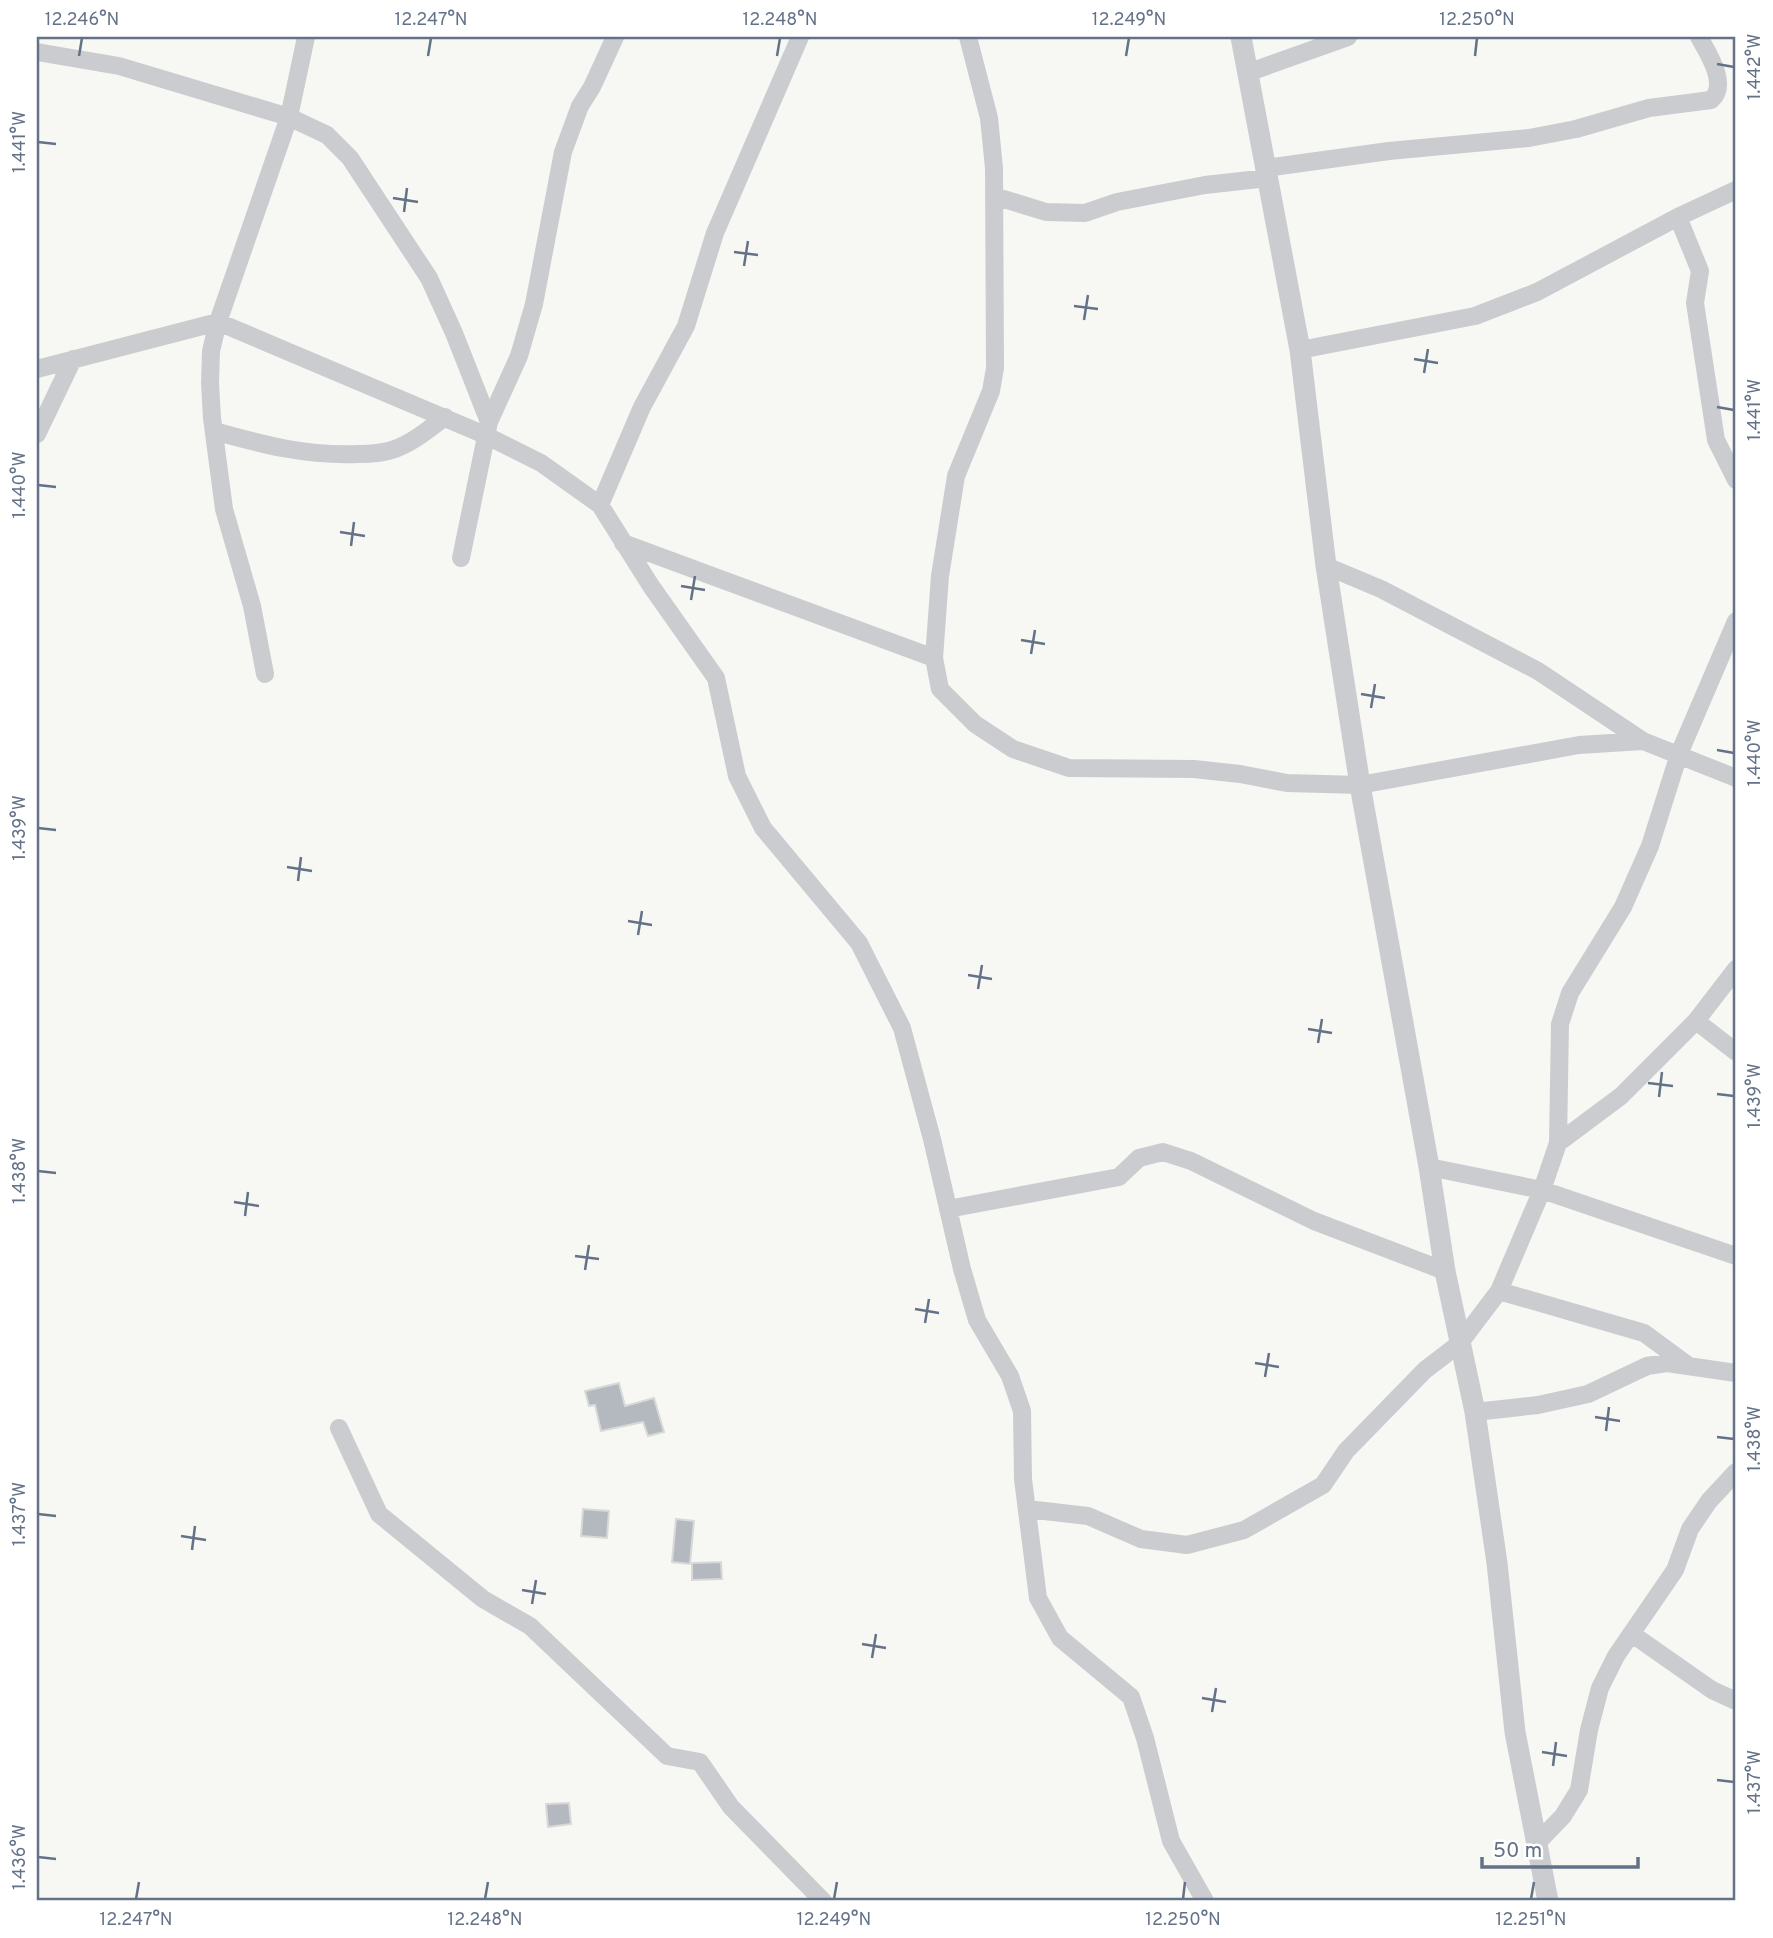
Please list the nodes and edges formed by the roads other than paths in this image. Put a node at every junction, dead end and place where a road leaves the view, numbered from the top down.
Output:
1 (306, 37) edge
2 (800, 37) edge
3 (968, 37) edge
4 (1241, 37) edge
5 (1348, 37) edge
6 (1699, 37) edge
7 (611, 38) edge
8 (37, 52) edge
9 (1247, 73) junction
10 (289, 117) junction
11 (1267, 173) junction
12 (1736, 190) edge
13 (995, 195) junction
14 (1678, 217) junction
15 (218, 321) junction
16 (1300, 349) junction
17 (73, 359) junction
18 (37, 369) edge
19 (445, 417) junction
20 (487, 429) junction
21 (214, 431) junction
22 (37, 434) edge
23 (1736, 480) edge
24 (600, 505) junction
25 (623, 543) junction
26 (461, 558) dead end
27 (1326, 566) junction
28 (1736, 621) edge
29 (934, 658) junction
30 (265, 674) dead end
31 (1643, 741) junction
32 (1679, 754) junction
33 (1736, 778) edge
34 (1360, 785) junction
35 (1736, 969) edge
36 (1696, 1021) junction
37 (1736, 1052) edge
38 (1558, 1143) junction
39 (1429, 1167) junction
40 (1542, 1190) junction
41 (948, 1209) junction
42 (1736, 1256) edge
43 (1445, 1271) junction
44 (1499, 1290) junction
45 (1459, 1344) junction
46 (1689, 1366) junction
47 (1736, 1373) edge
48 (1475, 1412) junction
49 (339, 1428) dead end
50 (1736, 1472) edge
51 (1027, 1509) junction
52 (1632, 1634) junction
53 (1736, 1701) edge
54 (1538, 1842) junction
55 (823, 1901) edge
56 (1206, 1901) edge
57 (1548, 1901) edge

1 - 10 street
2 - 24 street
3 - 13 street
4 - 9 street
5 - 9 street
6 - 11 street
7 - 20 street
8 - 10 street
9 - 11 street
10 - 15 street
10 - 20 street
11 - 13 street
11 - 16 street
12 - 14 street
13 - 29 street
14 - 16 street
14 - 23 street
15 - 17 street
15 - 19 street
15 - 21 street
16 - 27 street
17 - 18 street
17 - 22 street
19 - 20 street
19 - 21 street
20 - 24 street
20 - 26 street
21 - 30 street
24 - 25 street
25 - 29 street
25 - 41 street
27 - 31 street
27 - 34 street
28 - 32 street
29 - 34 street
31 - 32 street
31 - 34 street
32 - 33 street
32 - 38 street
34 - 39 street
35 - 36 street
36 - 37 street
36 - 38 street
38 - 40 street
39 - 40 street
39 - 43 street
40 - 42 street
40 - 44 street
41 - 43 street
41 - 51 street
43 - 45 street
44 - 45 street
44 - 46 street
45 - 48 street
45 - 51 street
46 - 47 street
46 - 48 street
48 - 54 street
49 - 55 street
50 - 52 street
51 - 56 street
52 - 53 street
52 - 54 street
54 - 57 street

